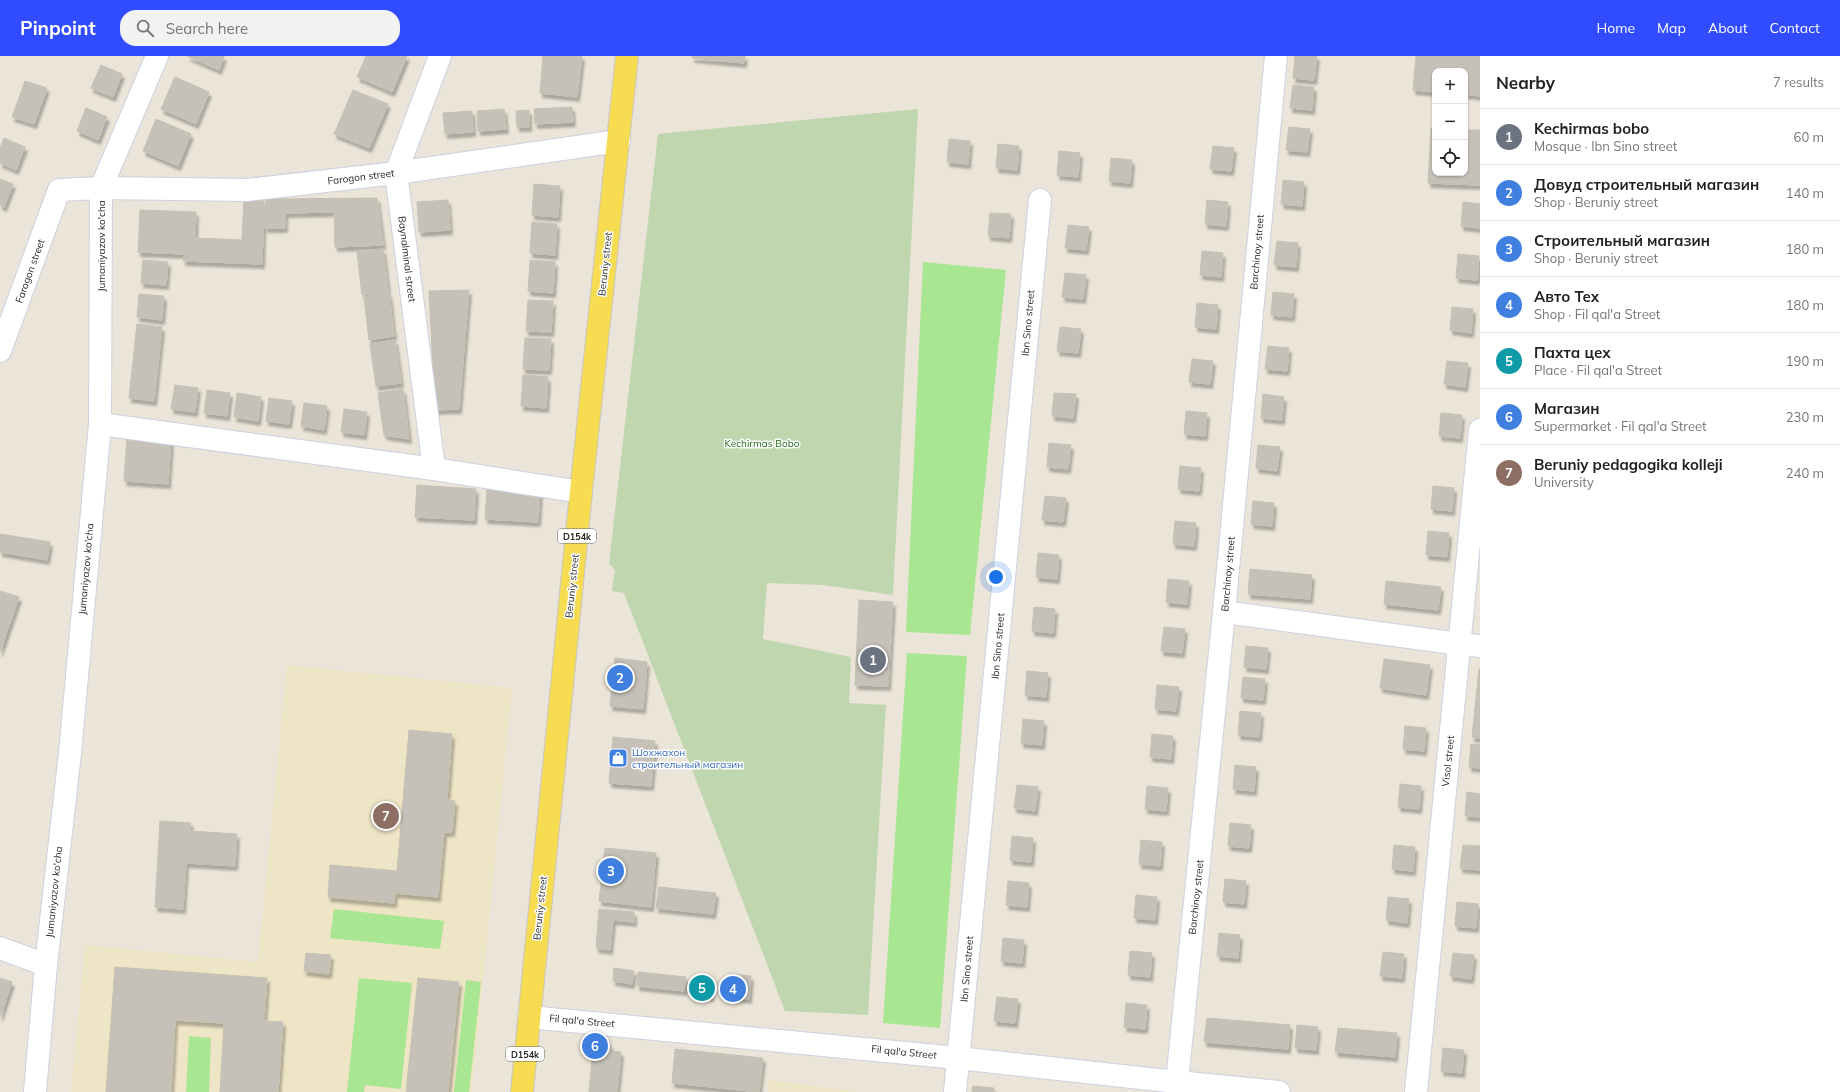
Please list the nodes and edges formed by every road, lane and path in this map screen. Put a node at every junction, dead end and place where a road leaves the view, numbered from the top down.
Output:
1 (157, 56) edge
2 (440, 56) edge
3 (628, 56) edge
4 (1276, 56) edge
5 (618, 141) junction
6 (396, 173) junction
7 (101, 188) junction
8 (1040, 200) dead end
9 (0, 351) edge
10 (100, 424) junction
11 (1480, 430) edge
12 (434, 469) junction
13 (581, 492) junction
14 (1224, 612) junction
15 (1470, 645) edge
16 (0, 948) edge
17 (46, 965) junction
18 (529, 1017) junction
19 (958, 1058) junction
20 (1176, 1087) edge
21 (35, 1092) edge
22 (522, 1092) edge
23 (955, 1092) edge
24 (1279, 1092) edge
25 (1416, 1092) edge

1 - 7 street, Jumaniyazov ko'cha
2 - 6 street, Baynalminal street
3 - 5 main road, Beruniy street / D154k
4 - 14 street, Barchinoy street
5 - 6 street, Farogon street
5 - 13 main road, Beruniy street / D154k
6 - 7 street, Farogon street
6 - 12 street, Baynalminal street
7 - 9 street, Farogon street
7 - 10 street, Jumaniyazov ko'cha
8 - 19 street, Ibn Sino street
10 - 12 street
10 - 17 street, Jumaniyazov ko'cha
11 - 15 street, Visol street
12 - 13 street
13 - 18 main road, Beruniy street / D154k
14 - 15 street
14 - 20 street, Barchinoy street
15 - 25 street, Visol street
16 - 17 street
17 - 21 street, Jumaniyazov ko'cha
18 - 19 street, Fil qal'a Street
18 - 22 main road, Beruniy street / D154k
19 - 20 street, Fil qal'a Street
19 - 23 street, Ibn Sino street
20 - 24 street, Fil qal'a Street

